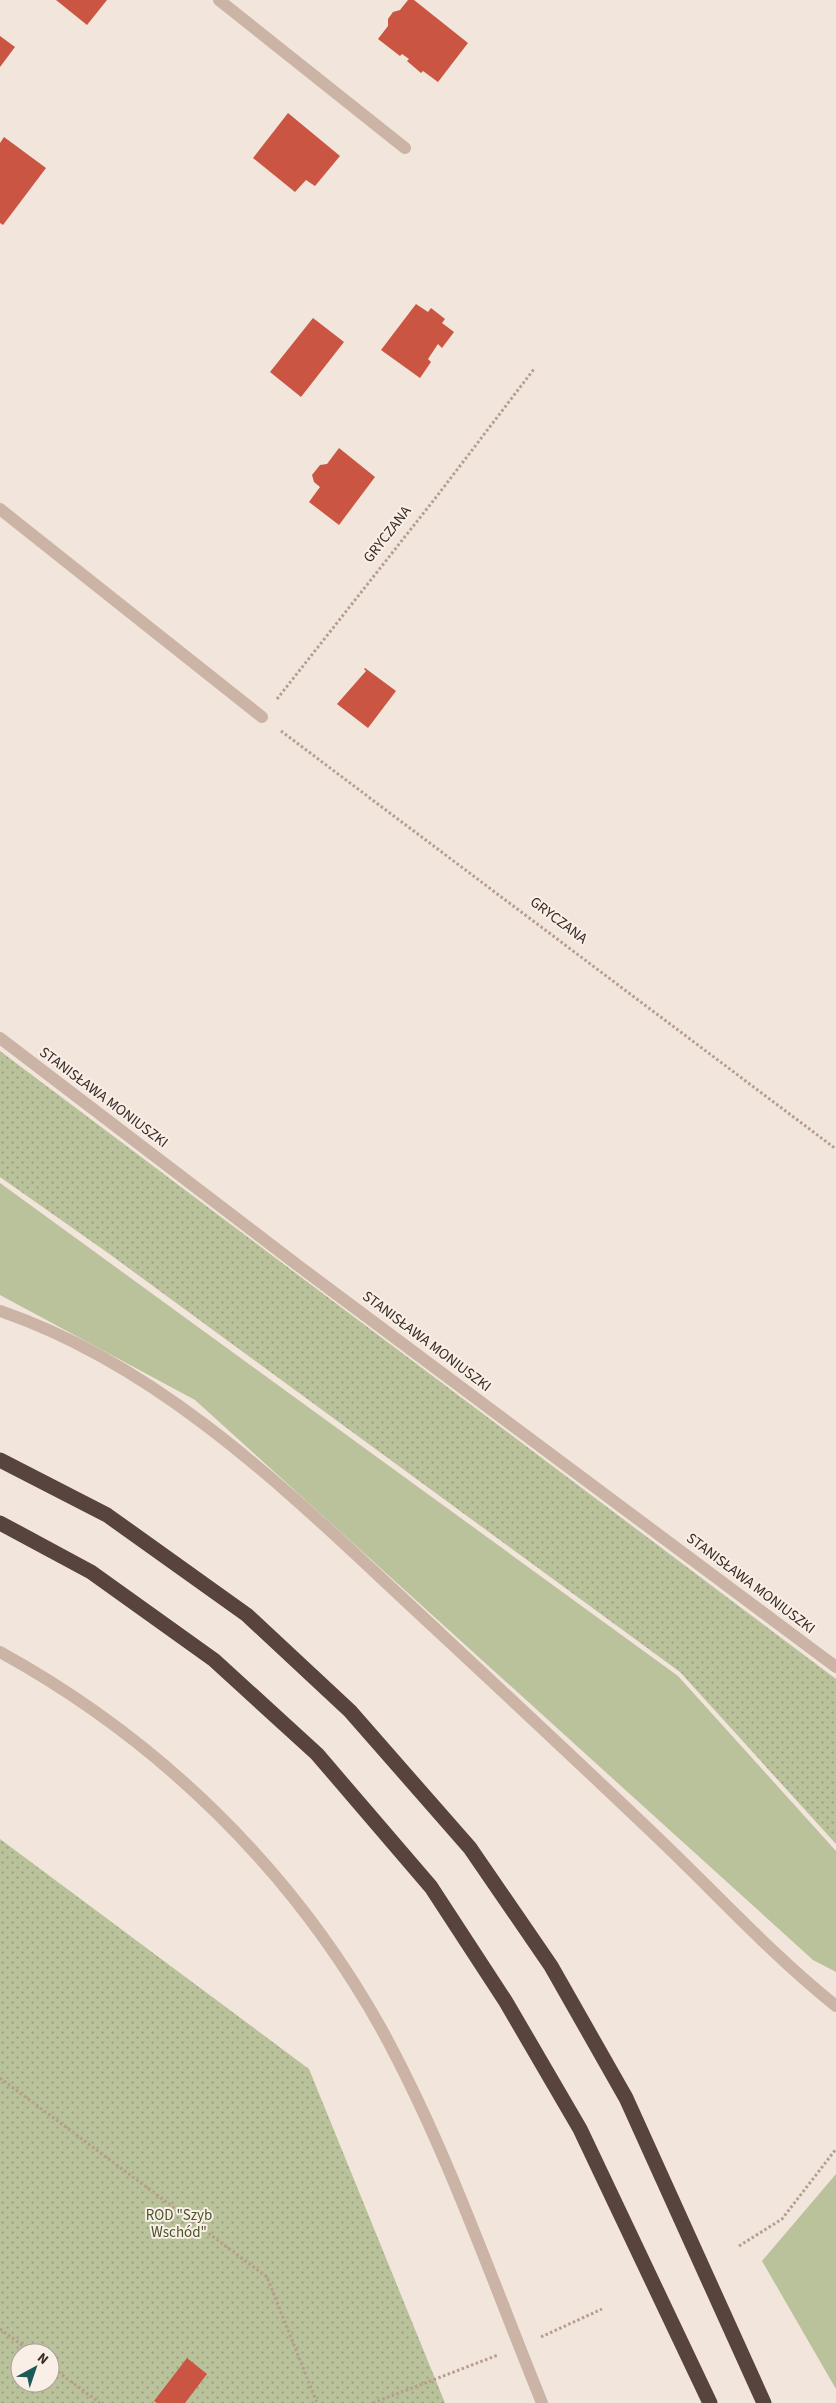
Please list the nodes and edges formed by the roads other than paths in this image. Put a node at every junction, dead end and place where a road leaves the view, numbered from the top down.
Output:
1 (219, 0) edge
2 (405, 148) dead end
3 (0, 508) edge
4 (262, 717) road end
5 (0, 1038) edge
6 (0, 1311) edge
7 (0, 1460) edge
8 (0, 1523) edge
9 (0, 1652) edge
10 (836, 1667) edge
11 (836, 2006) edge
12 (542, 2403) edge
13 (710, 2403) edge
14 (764, 2403) edge

1 - 2 street
3 - 4 street
5 - 10 street, STANISŁAWA MONIUSZKI
6 - 11 street
7 - 14 highway
8 - 13 highway
9 - 12 street

